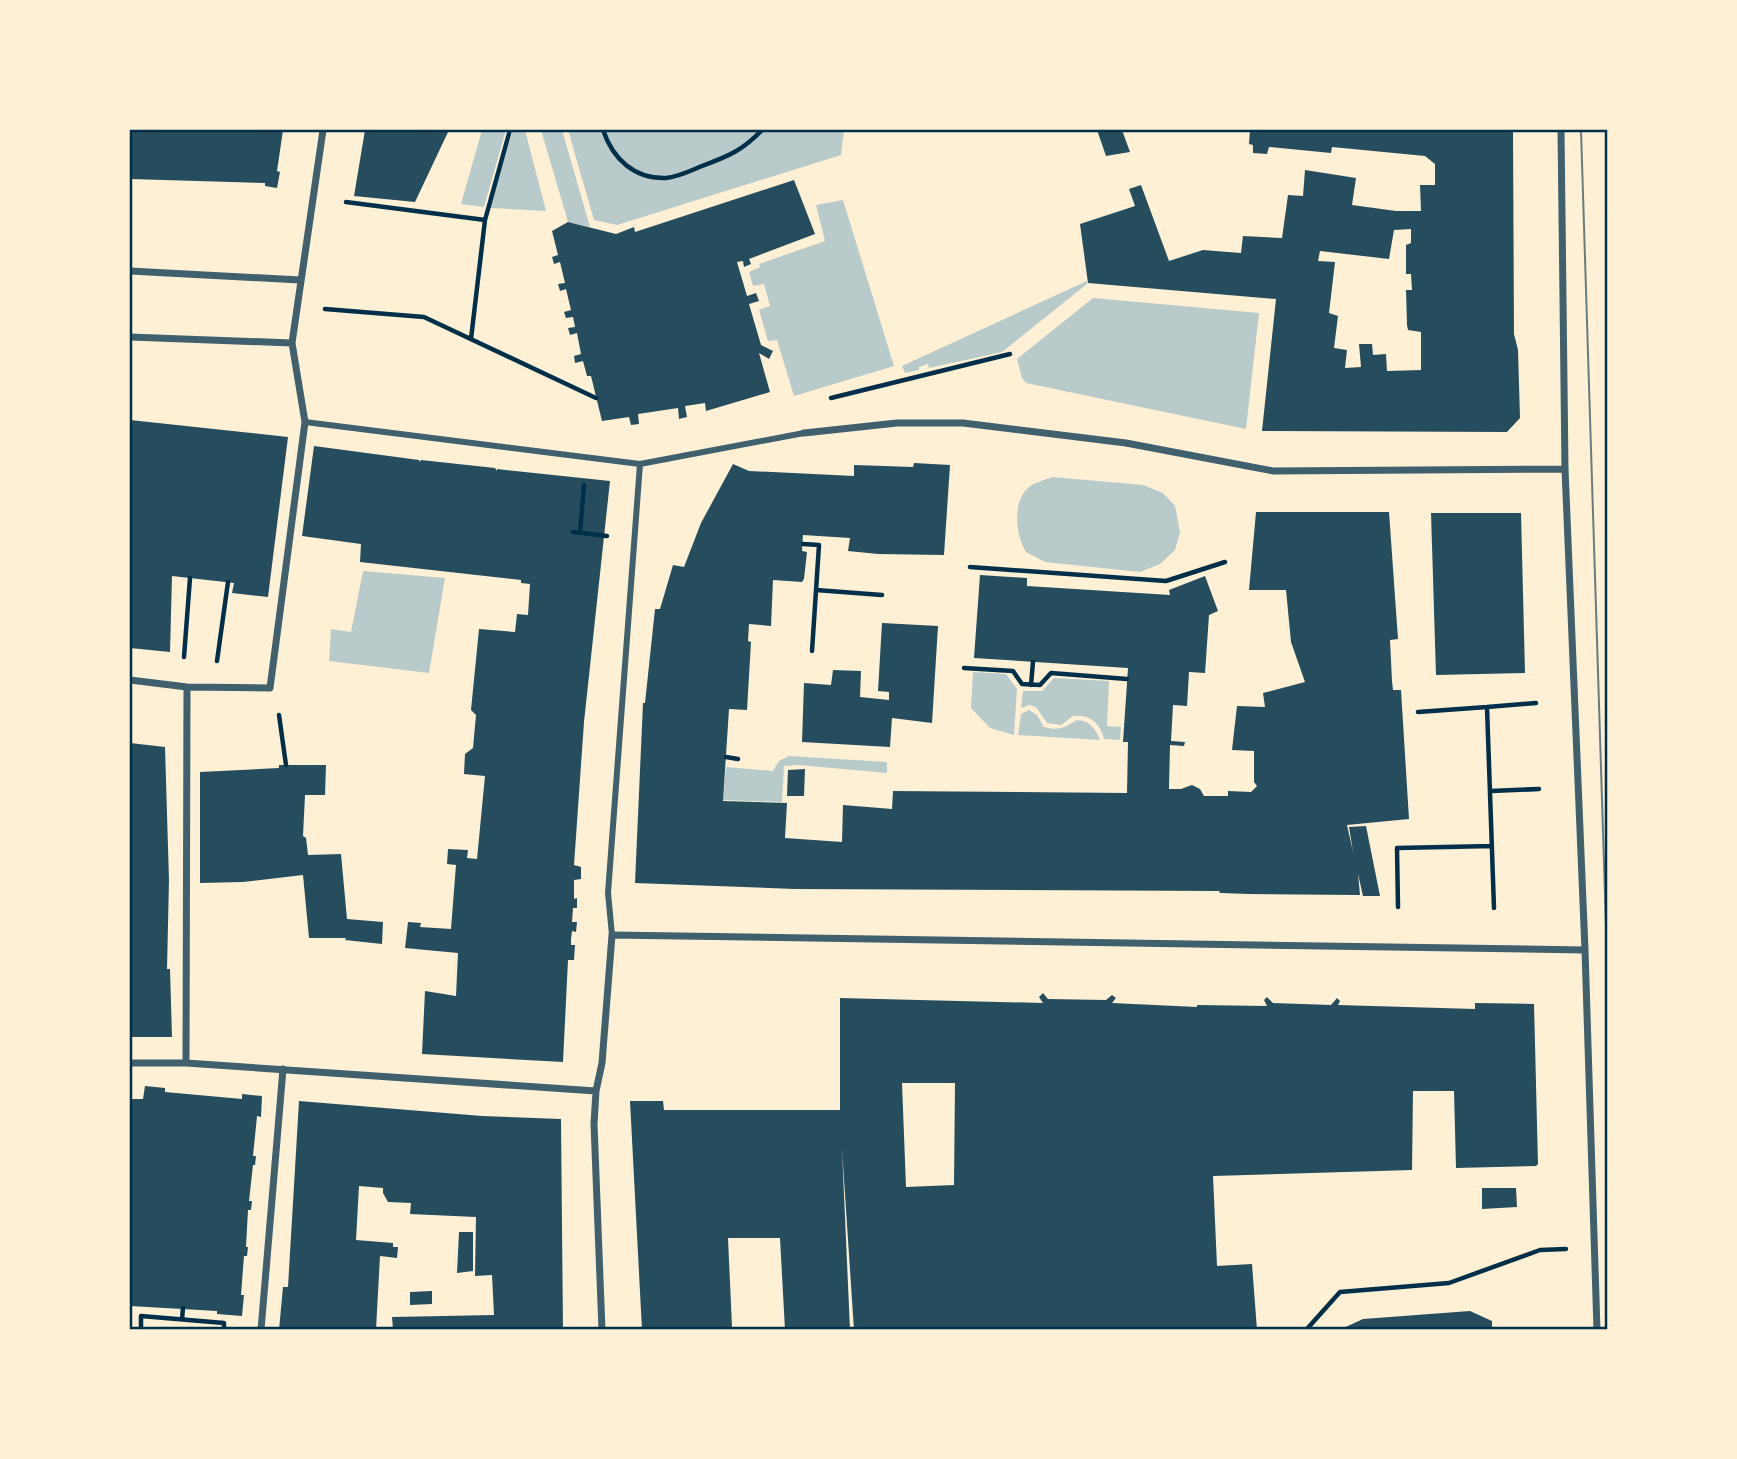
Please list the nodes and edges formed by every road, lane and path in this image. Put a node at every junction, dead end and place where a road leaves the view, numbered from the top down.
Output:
1 (323, 130) edge
2 (510, 130) edge
3 (603, 130) edge
4 (762, 130) edge
5 (1561, 130) edge
6 (346, 202) dead end
7 (485, 220) junction
8 (130, 271) edge
9 (300, 280) junction
10 (359, 310) dead end
11 (130, 337) edge
12 (471, 339) junction
13 (292, 343) junction
14 (1010, 354) dead end
15 (596, 398) dead end
16 (824, 400) dead end
17 (305, 422) junction
18 (804, 433) joint
19 (587, 457) junction
20 (640, 464) junction
21 (1565, 470) junction
22 (580, 533) dead end
23 (803, 544) dead end
24 (1225, 562) dead end
25 (970, 566) dead end
26 (190, 578) dead end
27 (228, 582) dead end
28 (816, 590) junction
29 (881, 595) dead end
30 (812, 651) dead end
31 (184, 657) dead end
32 (217, 658) dead end
33 (1032, 662) dead end
34 (964, 668) dead end
35 (1127, 679) dead end
36 (130, 680) edge
37 (1031, 685) junction
38 (187, 687) junction
39 (270, 688) junction
40 (1536, 703) dead end
41 (1487, 708) junction
42 (1418, 712) dead end
43 (726, 757) dead end
44 (738, 758) dead end
45 (286, 765) dead end
46 (1539, 789) dead end
47 (1491, 790) junction
48 (1492, 846) junction
49 (1398, 907) dead end
50 (1494, 908) dead end
51 (612, 935) junction
52 (1585, 950) junction
53 (130, 1063) edge
54 (186, 1063) junction
55 (283, 1069) junction
56 (596, 1091) junction
57 (1540, 1250) dead end
58 (183, 1308) dead end
59 (181, 1320) junction
60 (141, 1329) edge
61 (223, 1329) edge
62 (261, 1329) edge
63 (602, 1329) edge
64 (1306, 1329) edge
65 (1597, 1329) edge

1 - 9 street
2 - 7 path
3 - 4 path
5 - 21 street
6 - 7 path
7 - 12 path
8 - 9 street
9 - 13 street
10 - 12 path
11 - 13 street
12 - 15 path
13 - 17 street
14 - 16 path
17 - 19 street
17 - 39 street
18 - 20 street
18 - 21 street
19 - 20 street
19 - 22 path
20 - 51 street
21 - 52 street
23 - 28 path
24 - 25 path
26 - 31 path
27 - 32 path
28 - 29 path
28 - 30 path
33 - 37 path
34 - 37 path
35 - 37 path
36 - 38 street
38 - 39 street
38 - 54 street
39 - 45 path
40 - 41 path
41 - 42 path
41 - 47 path
43 - 44 path
46 - 47 path
47 - 48 path
48 - 49 path
48 - 50 path
51 - 52 street
51 - 56 street
52 - 65 street
53 - 54 street
54 - 55 street
55 - 56 street
55 - 62 street
56 - 63 street
57 - 64 path
58 - 59 path
59 - 60 path
59 - 61 path

